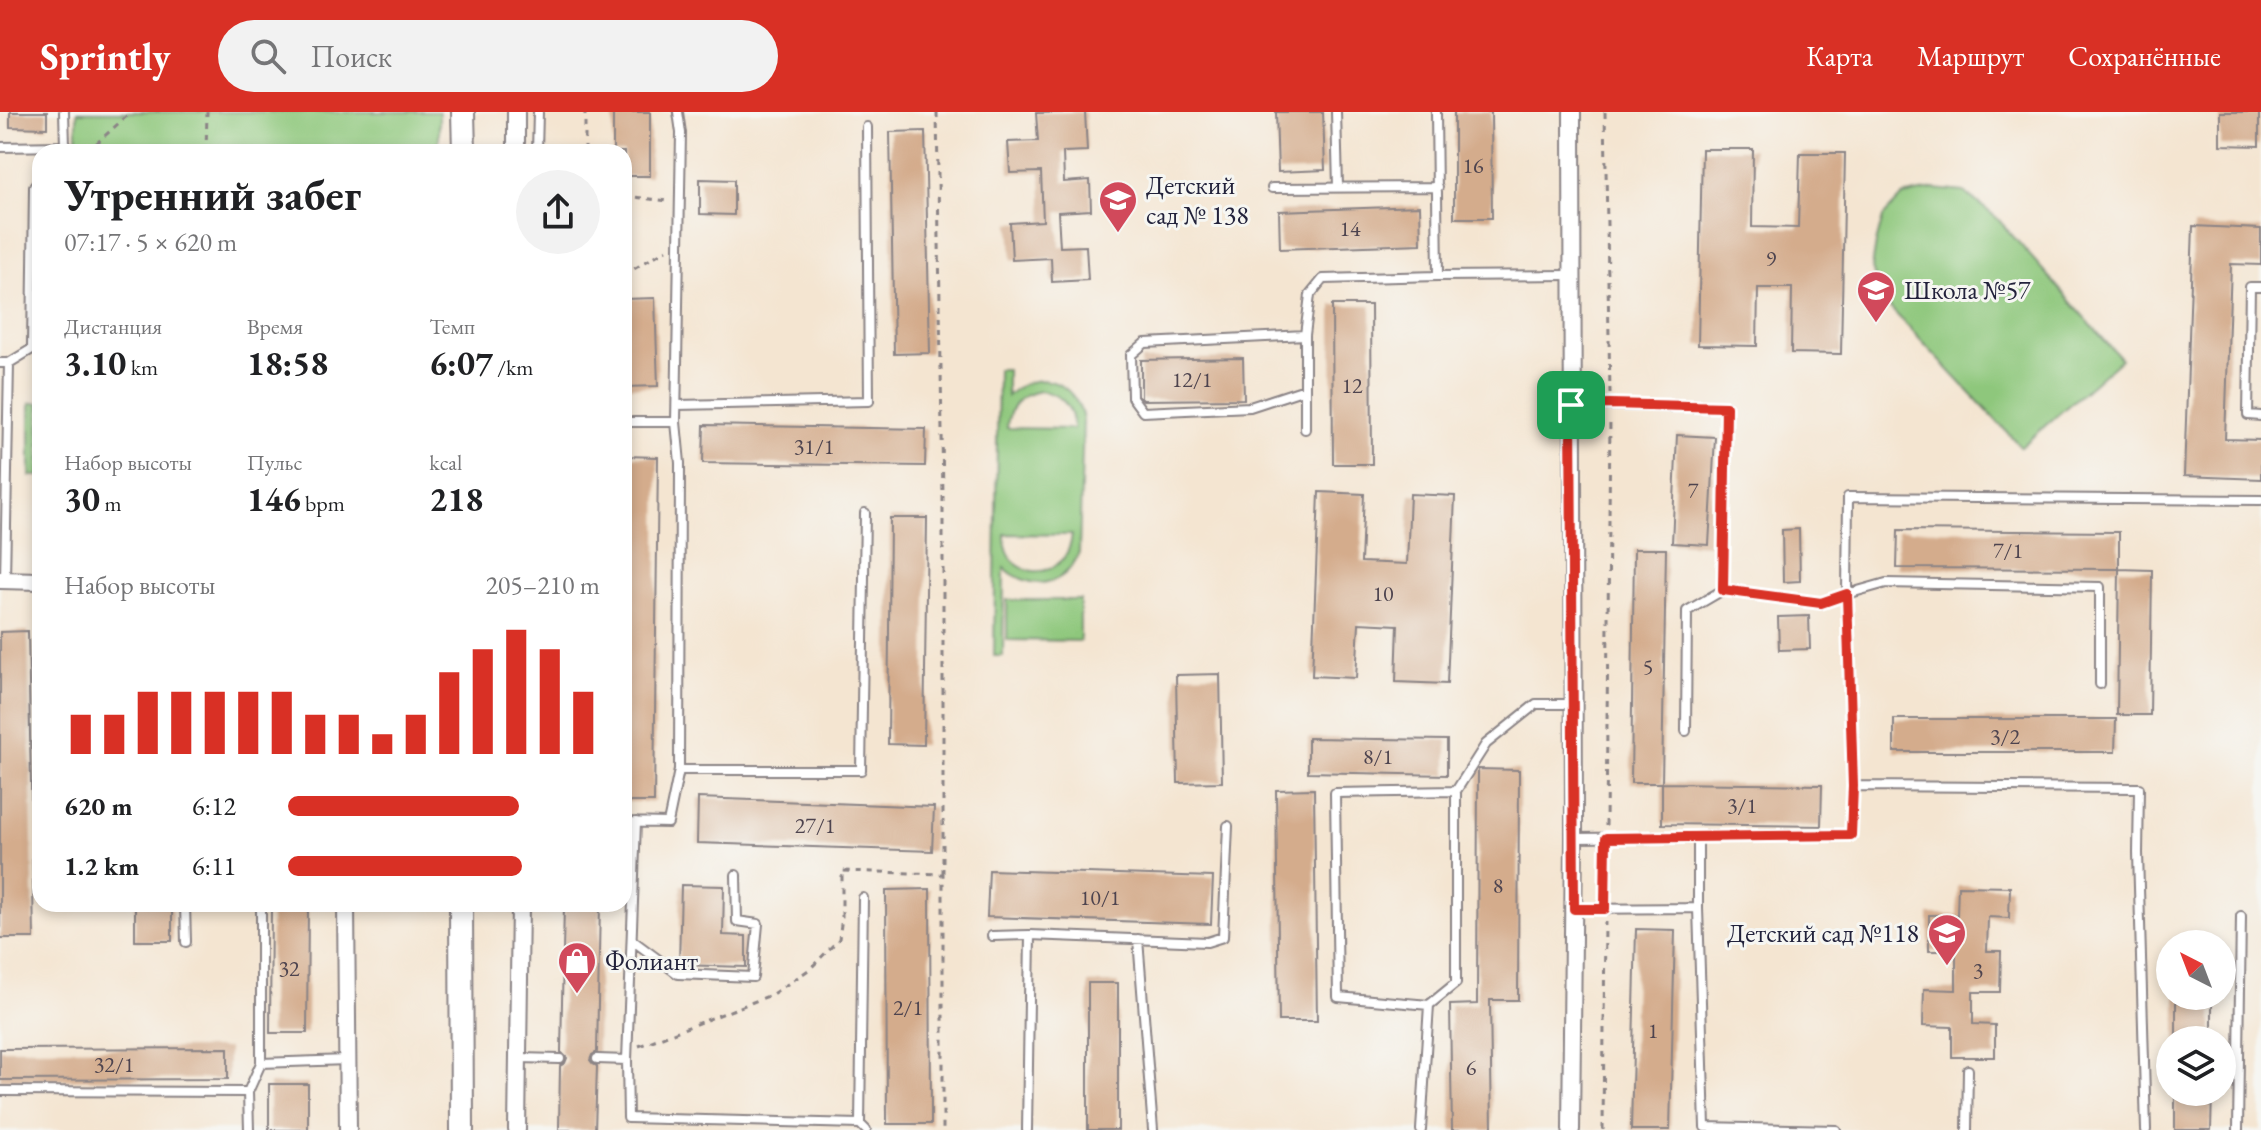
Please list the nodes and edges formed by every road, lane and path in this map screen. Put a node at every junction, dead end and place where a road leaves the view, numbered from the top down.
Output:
1 (64, 112) edge
2 (131, 112) edge
3 (207, 112) edge
4 (463, 112) edge
5 (516, 112) edge
6 (538, 112) edge
7 (585, 112) edge
8 (678, 112) edge
9 (937, 112) edge
10 (1336, 112) edge
11 (1436, 112) edge
12 (1572, 112) edge
13 (1605, 112) edge
14 (867, 127) dead end
15 (62, 144) edge
16 (96, 144) edge
17 (206, 144) edge
18 (464, 144) edge
19 (516, 144) edge
20 (537, 144) edge
21 (585, 144) edge
22 (0, 147) edge
23 (32, 148) edge
24 (1338, 187) junction
25 (1438, 187) junction
26 (1272, 188) dead end
27 (632, 197) edge
28 (681, 203) junction
29 (680, 241) junction
30 (632, 270) edge
31 (1572, 275) junction
32 (1438, 276) junction
33 (2261, 287) edge
34 (1305, 335) junction
35 (32, 349) edge
36 (4, 363) edge
37 (1305, 389) junction
38 (1610, 404) junction
39 (677, 405) junction
40 (1571, 405) junction
41 (2261, 416) edge
42 (632, 422) edge
43 (676, 422) junction
44 (1305, 429) dead end
45 (2261, 500) edge
46 (865, 513) dead end
47 (2, 580) edge
48 (32, 581) edge
49 (1723, 590) junction
50 (1847, 594) junction
51 (2100, 684) dead end
52 (1573, 704) junction
53 (1686, 731) dead end
54 (679, 770) junction
55 (1853, 786) junction
56 (1456, 791) junction
57 (632, 822) edge
58 (636, 822) junction
59 (1228, 826) dead end
60 (1698, 837) junction
61 (1574, 838) junction
62 (1606, 838) junction
63 (943, 874) dead end
64 (736, 875) dead end
65 (863, 898) dead end
66 (1698, 908) junction
67 (1574, 909) junction
68 (1605, 909) junction
69 (185, 912) edge
70 (261, 912) edge
71 (346, 912) edge
72 (461, 912) edge
73 (520, 912) edge
74 (2241, 916) dead end
75 (1030, 935) junction
76 (992, 936) dead end
77 (1138, 939) junction
78 (632, 940) junction
79 (186, 942) dead end
80 (1429, 1005) junction
81 (519, 1058) junction
82 (560, 1059) dead end
83 (597, 1059) dead end
84 (347, 1060) junction
85 (627, 1060) junction
86 (261, 1063) junction
87 (1968, 1070) dead end
88 (0, 1091) edge
89 (248, 1092) junction
90 (863, 1127) edge
91 (249, 1130) edge
92 (348, 1130) edge
93 (462, 1130) edge
94 (517, 1130) edge
95 (1027, 1130) edge
96 (1153, 1130) edge
97 (1421, 1130) edge
98 (1571, 1130) edge
99 (1603, 1130) edge
100 (1836, 1130) edge
101 (1967, 1130) edge
102 (2146, 1130) edge
103 (2238, 1130) edge

1 - 15 lane
2 - 16 path
3 - 17 path
4 - 18 main road
5 - 19 street
6 - 20 lane
7 - 21 path
8 - 28 lane
9 - 63 path
10 - 24 lane
11 - 25 lane
12 - 31 street
13 - 38 path
14 - 39 lane
22 - 23 lane
24 - 25 lane
24 - 26 lane
25 - 32 lane
27 - 28 path
28 - 29 lane
29 - 30 path
29 - 39 lane
31 - 32 lane
31 - 40 street
32 - 34 lane
33 - 41 lane
34 - 37 lane
34 - 37 lane
35 - 36 lane
36 - 47 lane
37 - 44 lane
38 - 40 lane
38 - 49 lane
38 - 62 path
39 - 43 lane
40 - 52 street
42 - 43 lane
43 - 54 lane
45 - 50 lane
46 - 54 lane
47 - 48 street
49 - 50 lane
49 - 53 lane
50 - 51 lane
50 - 55 lane
52 - 56 lane
52 - 61 street
54 - 58 lane
55 - 60 lane
55 - 102 lane
56 - 80 lane
56 - 80 lane
57 - 58 lane
58 - 78 lane
59 - 77 lane
60 - 62 lane
60 - 66 lane
61 - 62 lane
61 - 67 street
62 - 68 path
64 - 78 lane
65 - 90 lane
66 - 68 lane
66 - 100 lane
67 - 68 lane
67 - 98 street
68 - 99 path
69 - 79 lane
70 - 86 lane
71 - 84 street
72 - 93 main road
73 - 81 street
74 - 103 lane
75 - 76 lane
75 - 77 lane
75 - 95 lane
77 - 96 lane
78 - 85 lane
80 - 97 lane
81 - 82 lane
81 - 94 street
83 - 85 lane
84 - 86 lane
84 - 92 street
85 - 90 lane
86 - 89 lane
87 - 101 lane
88 - 89 lane
89 - 91 lane

